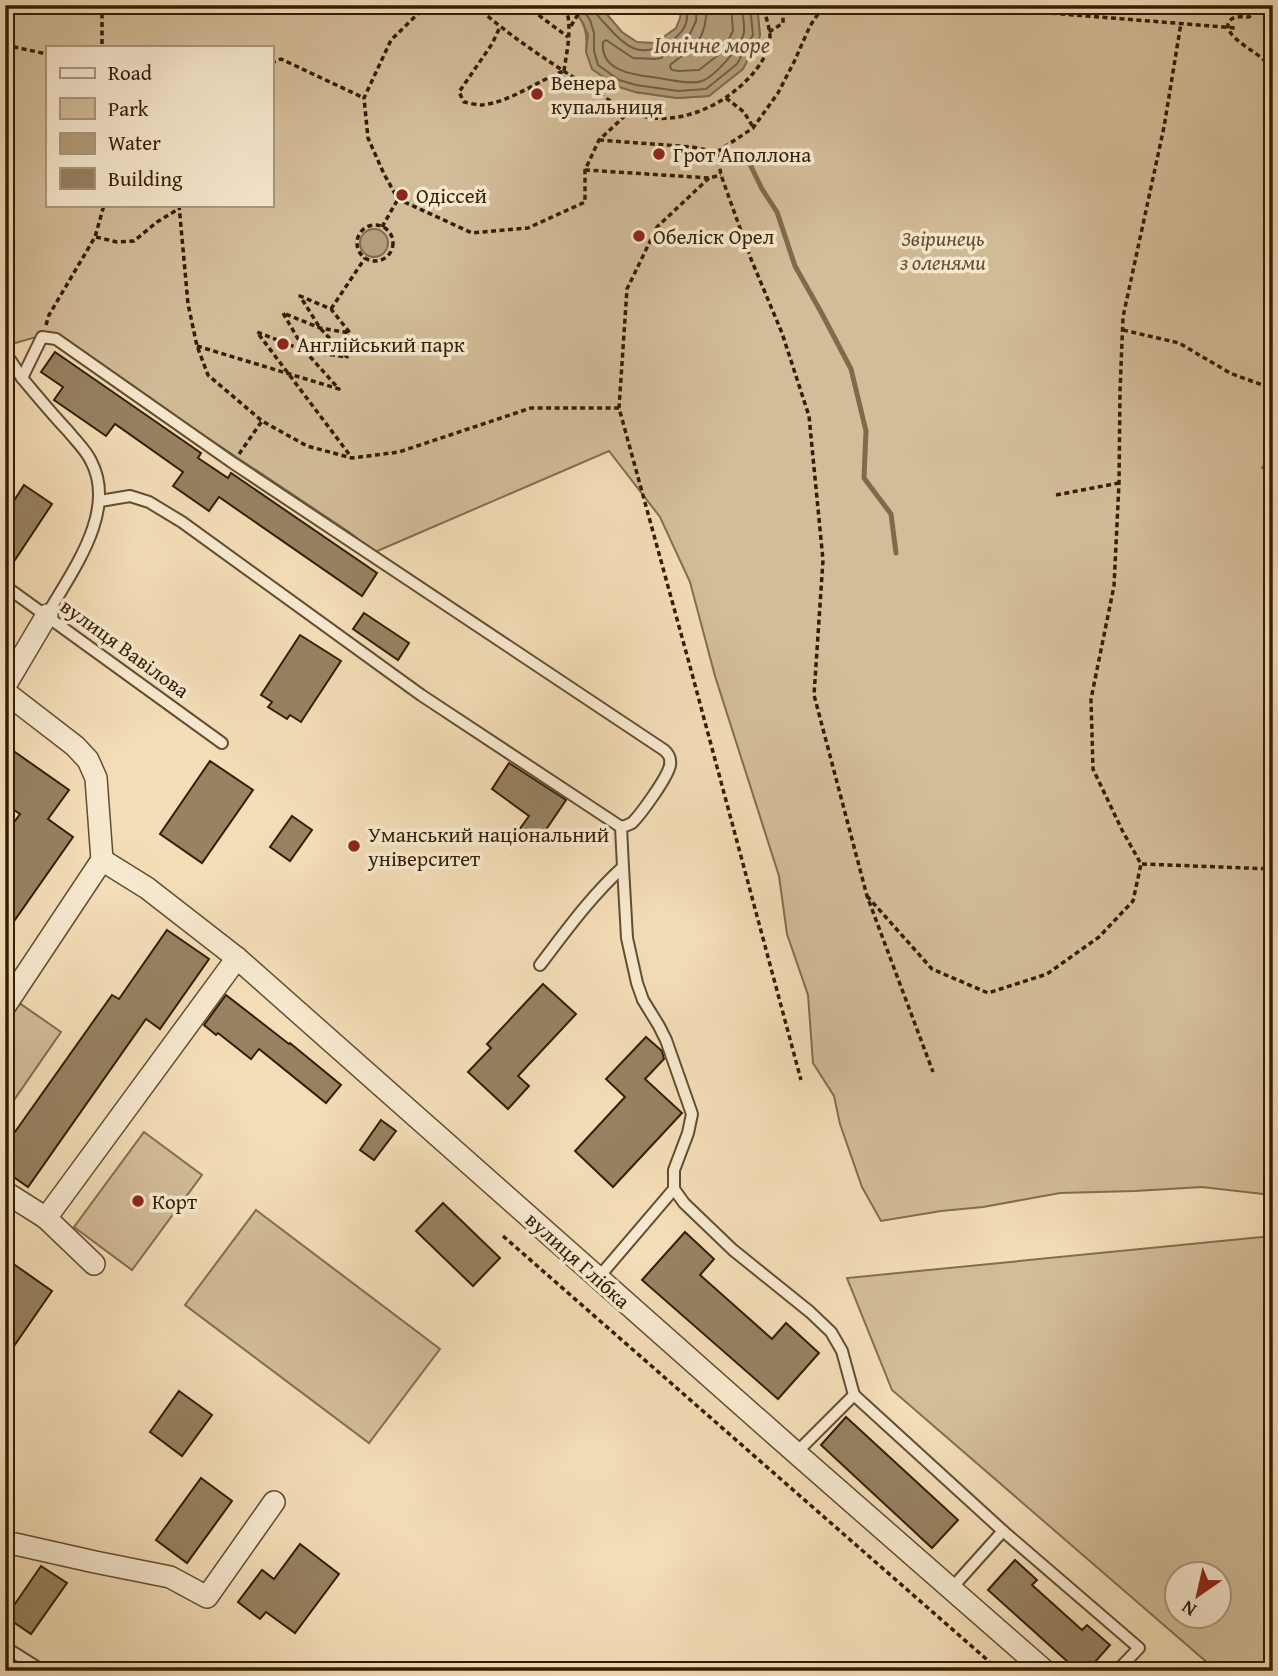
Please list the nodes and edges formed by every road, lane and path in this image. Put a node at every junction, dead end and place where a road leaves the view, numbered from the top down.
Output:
1 (102, 5) edge
2 (427, 5) edge
3 (475, 5) edge
4 (526, 5) edge
5 (565, 5) edge
6 (586, 5) edge
7 (765, 5) edge
8 (784, 5) edge
9 (802, 5) edge
10 (814, 5) edge
11 (950, 5) edge
12 (1264, 5) edge
13 (824, 6) edge
14 (1181, 23) junction
15 (1227, 27) junction
16 (500, 28) junction
17 (570, 28) junction
18 (1236, 28) dead end
19 (769, 32) junction
20 (568, 37) junction
21 (5, 46) edge
22 (102, 46) edge
23 (46, 54) edge
24 (273, 62) edge
25 (564, 71) junction
26 (1273, 76) edge
27 (365, 99) junction
28 (726, 99) junction
29 (629, 112) junction
30 (753, 128) junction
31 (599, 140) junction
32 (661, 144) junction
33 (659, 151) dead end
34 (717, 152) junction
35 (585, 170) junction
36 (721, 175) junction
37 (709, 178) junction
38 (398, 200) junction
39 (104, 206) edge
40 (180, 206) edge
41 (382, 227) junction
42 (94, 237) junction
43 (365, 258) junction
44 (331, 309) junction
45 (320, 328) junction
46 (1123, 330) junction
47 (42, 337) junction
48 (197, 346) junction
49 (305, 351) junction
50 (5, 352) edge
51 (285, 372) junction
52 (22, 378) junction
53 (1273, 389) edge
54 (619, 408) junction
55 (262, 421) junction
56 (352, 458) junction
57 (233, 463) junction
58 (1119, 483) junction
59 (1056, 495) dead end
60 (100, 501) junction
61 (5, 586) edge
62 (47, 615) junction
63 (5, 686) edge
64 (5, 692) edge
65 (222, 743) dead end
66 (621, 827) junction
67 (102, 860) junction
68 (1141, 864) junction
69 (623, 867) junction
70 (1273, 869) edge
71 (867, 896) junction
72 (237, 958) junction
73 (540, 965) dead end
74 (5, 1006) edge
75 (933, 1072) dead end
76 (801, 1080) dead end
77 (674, 1189) junction
78 (5, 1192) edge
79 (46, 1218) junction
80 (503, 1236) dead end
81 (94, 1264) dead end
82 (598, 1278) junction
83 (855, 1395) junction
84 (796, 1453) junction
85 (274, 1502) dead end
86 (1003, 1531) junction
87 (5, 1545) edge
88 (950, 1589) junction
89 (5, 1647) edge
90 (43, 1671) edge
91 (1000, 1671) edge
92 (1045, 1671) edge
93 (1117, 1671) edge

1 - 22 path
2 - 27 path
3 - 16 path
4 - 20 path
5 - 17 path
6 - 17 path
7 - 19 path
8 - 19 path
9 - 10 path
10 - 13 path
11 - 14 path
12 - 15 path
13 - 30 path
14 - 15 path
14 - 46 path
15 - 18 path
15 - 26 path
16 - 25 path
16 - 25 path
17 - 20 path
19 - 28 path
20 - 25 path
21 - 23 path
24 - 27 path
25 - 29 path
27 - 38 path
28 - 29 path
28 - 30 path
29 - 31 path
30 - 34 path
31 - 32 path
31 - 35 path
32 - 33 path
32 - 34 path
34 - 36 path
35 - 37 path
35 - 38 path
36 - 37 path
36 - 71 path
37 - 54 path
38 - 41 path
39 - 42 path
40 - 42 path
40 - 48 path
41 - 43 path
41 - 43 path
42 - 47 path
43 - 44 path
44 - 45 path
44 - 45 path
45 - 49 path
45 - 49 path
46 - 53 path
46 - 58 path
47 - 52 lane
47 - 57 lane
48 - 51 path
48 - 55 path
49 - 51 path
49 - 51 path
50 - 52 lane
51 - 56 path
52 - 60 lane
54 - 56 path
54 - 76 path
55 - 56 path
55 - 57 path
57 - 66 lane
58 - 59 path
58 - 68 path
60 - 62 lane
60 - 66 lane
61 - 62 lane, вулиця Вавілова
62 - 63 street
62 - 65 lane, вулиця Вавілова
64 - 67 street
66 - 69 lane
67 - 72 street, вулиця Глібка
67 - 74 street
68 - 70 path
68 - 71 path
69 - 73 lane
69 - 77 lane
71 - 75 path
72 - 79 street
72 - 82 street, вулиця Глібка
77 - 82 lane
77 - 83 lane
78 - 79 street
79 - 81 street
80 - 91 path
82 - 84 street, вулиця Глібка
83 - 84 lane
83 - 86 lane
84 - 88 street, вулиця Глібка
85 - 87 street
86 - 88 lane
86 - 93 lane
88 - 92 street, вулиця Глібка
89 - 90 lane

